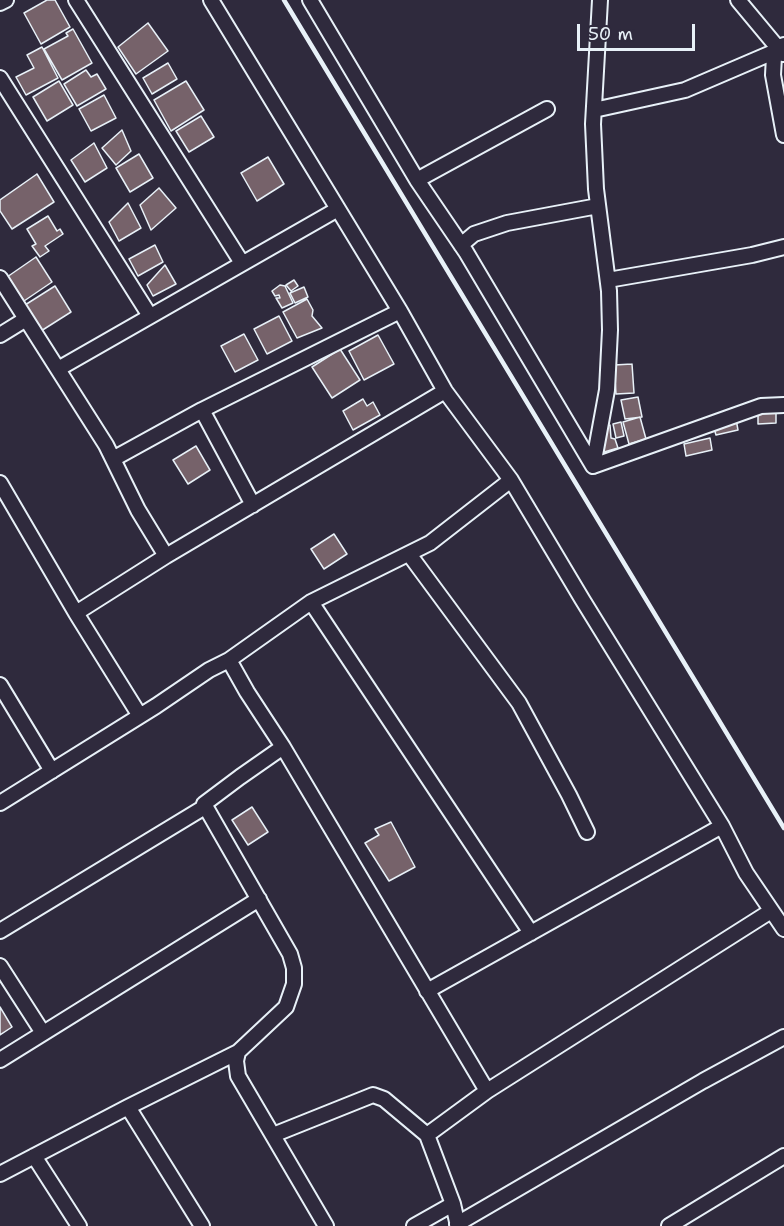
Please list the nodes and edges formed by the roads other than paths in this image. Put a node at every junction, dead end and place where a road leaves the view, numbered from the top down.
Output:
1 (6, 0) edge
2 (76, 0) edge
3 (211, 0) edge
4 (310, 0) edge
5 (600, 0) edge
6 (738, 0) edge
7 (0, 3) edge
8 (780, 50) edge
9 (0, 78) edge
10 (547, 109) dead end
11 (594, 110) junction
12 (784, 135) edge
13 (417, 180) junction
14 (598, 206) junction
15 (338, 209) junction
16 (461, 245) junction
17 (784, 247) edge
18 (242, 264) junction
19 (0, 278) edge
20 (608, 280) junction
21 (400, 311) junction
22 (150, 316) junction
23 (26, 319) junction
24 (0, 335) edge
25 (58, 369) junction
26 (445, 391) junction
27 (784, 405) edge
28 (202, 410) junction
29 (113, 459) junction
30 (593, 466) junction
31 (511, 480) junction
32 (0, 483) edge
33 (253, 505) junction
34 (409, 554) junction
35 (166, 556) junction
36 (311, 602) junction
37 (76, 613) junction
38 (229, 660) junction
39 (0, 686) edge
40 (140, 716) junction
41 (283, 747) junction
42 (52, 771) junction
43 (0, 803) edge
44 (204, 804) junction
45 (722, 826) junction
46 (587, 832) dead end
47 (259, 899) junction
48 (771, 910) junction
49 (784, 930) edge
50 (0, 931) edge
51 (531, 933) junction
52 (0, 966) edge
53 (427, 991) junction
54 (43, 1033) junction
55 (784, 1037) edge
56 (238, 1052) junction
57 (0, 1060) edge
58 (487, 1091) junction
59 (128, 1107) junction
60 (427, 1135) junction
61 (273, 1136) junction
62 (34, 1156) junction
63 (784, 1156) edge
64 (0, 1174) edge
65 (453, 1204) junction
66 (458, 1225) edge
67 (79, 1226) edge
68 (202, 1226) edge
69 (326, 1226) edge
70 (414, 1226) edge
71 (669, 1226) edge

1 - 7 street
2 - 18 street
3 - 15 street
4 - 13 street
5 - 11 street
6 - 8 street
8 - 11 street
8 - 12 street
9 - 22 street
10 - 13 street
11 - 14 street
13 - 16 street
14 - 16 street
14 - 20 street
15 - 18 street
15 - 21 street
16 - 30 street
17 - 20 street
18 - 22 street
19 - 23 street
20 - 30 street
21 - 26 street
21 - 28 street
22 - 25 street
23 - 24 street
23 - 25 street
25 - 29 street
26 - 31 street
26 - 33 street
27 - 30 street
28 - 29 street
28 - 33 street
29 - 35 street
31 - 34 street
31 - 45 street
32 - 37 street
33 - 35 street
34 - 36 street
34 - 46 street
35 - 37 street
36 - 38 street
36 - 51 street
37 - 40 street
38 - 40 street
38 - 41 street
39 - 42 street
40 - 42 street
41 - 44 street
41 - 53 street
42 - 43 street
44 - 47 street
44 - 50 street
45 - 48 street
45 - 51 street
47 - 54 street
47 - 56 street
48 - 49 street
48 - 58 street
51 - 53 street
52 - 54 street
53 - 58 street
54 - 57 street
55 - 66 street
56 - 59 street
56 - 61 street
58 - 60 street
59 - 62 street
59 - 68 street
60 - 61 street
60 - 65 street
61 - 69 street
62 - 64 street
62 - 67 street
63 - 71 street
65 - 66 street
65 - 70 street

